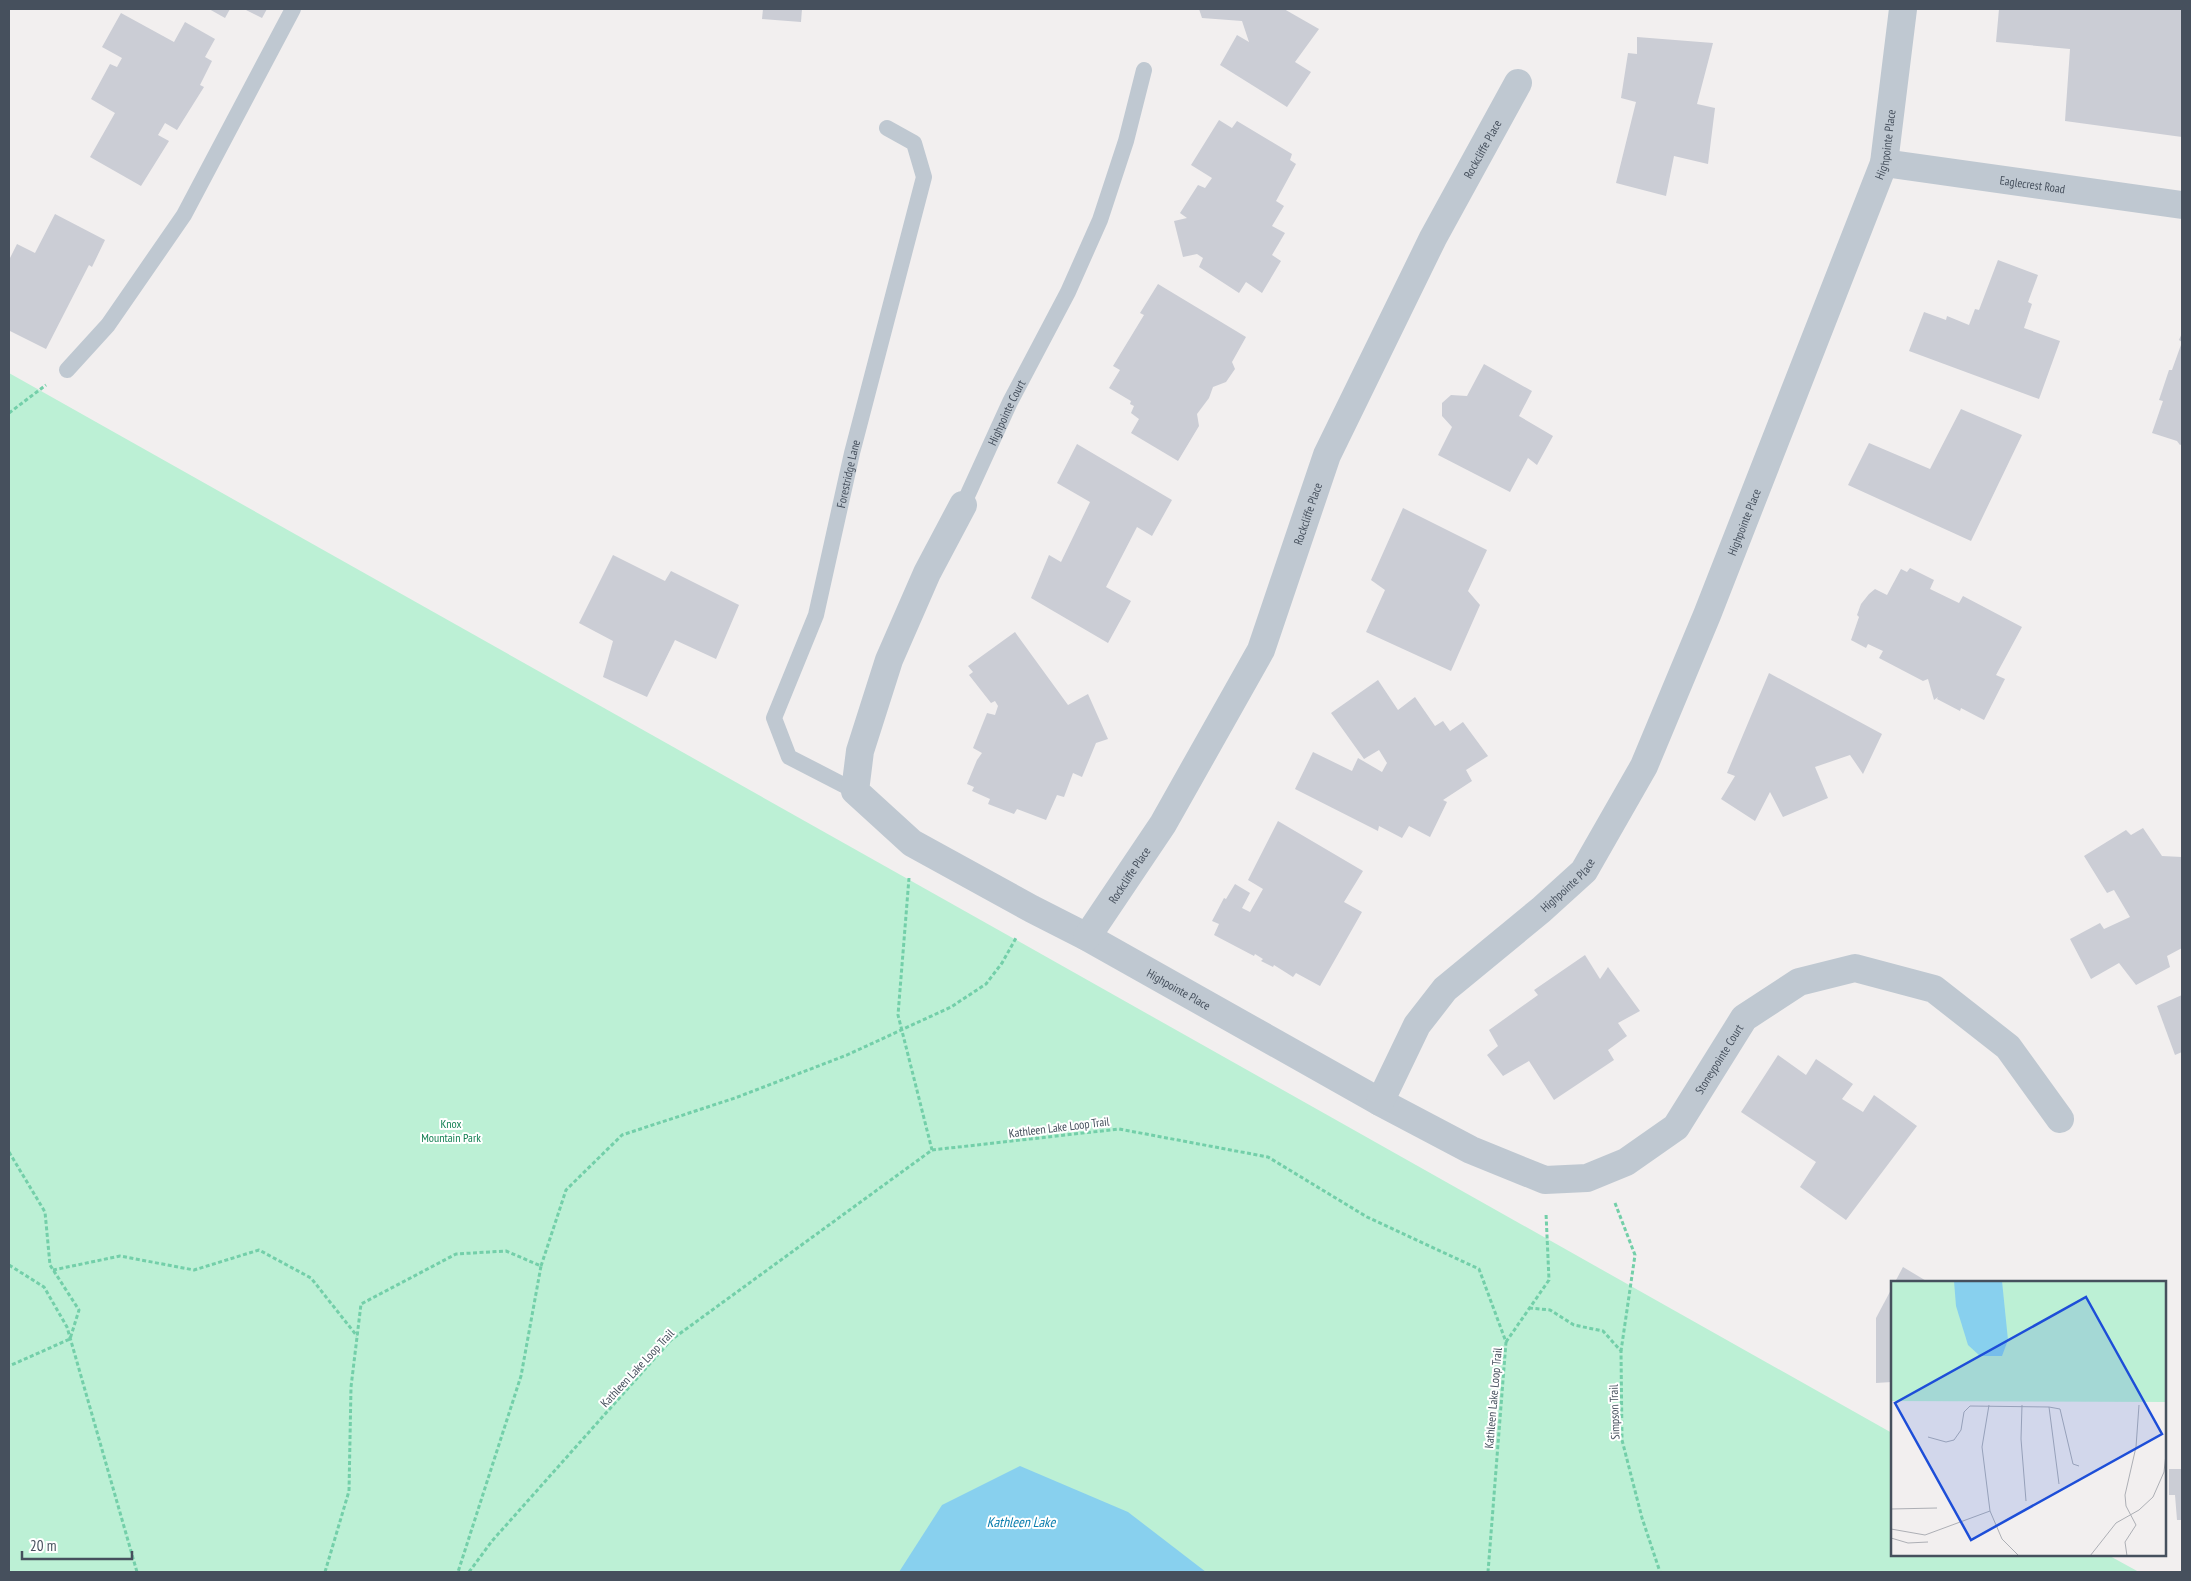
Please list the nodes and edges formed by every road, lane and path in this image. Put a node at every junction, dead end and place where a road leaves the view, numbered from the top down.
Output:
1 (293, 9) edge
2 (1903, 9) edge
3 (1144, 70) dead end
4 (1518, 83) dead end
5 (887, 128) dead end
6 (1884, 163) junction
7 (2182, 205) edge
8 (67, 370) joint
9 (9, 413) edge
10 (963, 505) joint
11 (855, 791) junction
12 (912, 843) junction
13 (1032, 909) junction
14 (1088, 937) junction
15 (1380, 1102) junction
16 (2060, 1119) dead end
17 (932, 1150) junction
18 (9, 1152) edge
19 (1587, 1178) junction
20 (1545, 1180) junction
21 (9, 1265) edge
22 (541, 1266) junction
23 (53, 1270) junction
24 (1529, 1308) junction
25 (357, 1336) junction
26 (70, 1339) junction
27 (1506, 1342) junction
28 (1621, 1351) junction
29 (9, 1366) edge
30 (137, 1572) edge
31 (325, 1572) edge
32 (458, 1572) edge
33 (469, 1572) edge
34 (1488, 1572) edge
35 (1660, 1572) edge

1 - 8 lane
2 - 6 street, Highpointe Place
3 - 10 lane, Highpointe Court
4 - 14 street, Rockcliffe Place
5 - 11 lane, Forestridge Lane
6 - 7 street, Eaglecrest Road
6 - 15 street, Highpointe Place
8 - 9 path
10 - 11 street, Highpointe Court
11 - 12 street, Highpointe Place
12 - 13 street, Highpointe Place
12 - 17 path
13 - 14 street, Highpointe Place
13 - 22 path
14 - 15 street, Highpointe Place
15 - 20 street, Stoneypointe Court
16 - 19 street, Stoneypointe Court
17 - 27 path, Kathleen Lake Loop Trail
17 - 33 path, Kathleen Lake Loop Trail
18 - 23 path
19 - 20 street, Stoneypointe Court
19 - 28 path, Simpson Trail
20 - 24 path
21 - 26 path
22 - 25 path
22 - 32 path
23 - 25 path
23 - 26 path
24 - 27 path
24 - 28 path
25 - 31 path
26 - 29 path
26 - 30 path
27 - 34 path, Kathleen Lake Loop Trail
28 - 35 path, Simpson Trail

